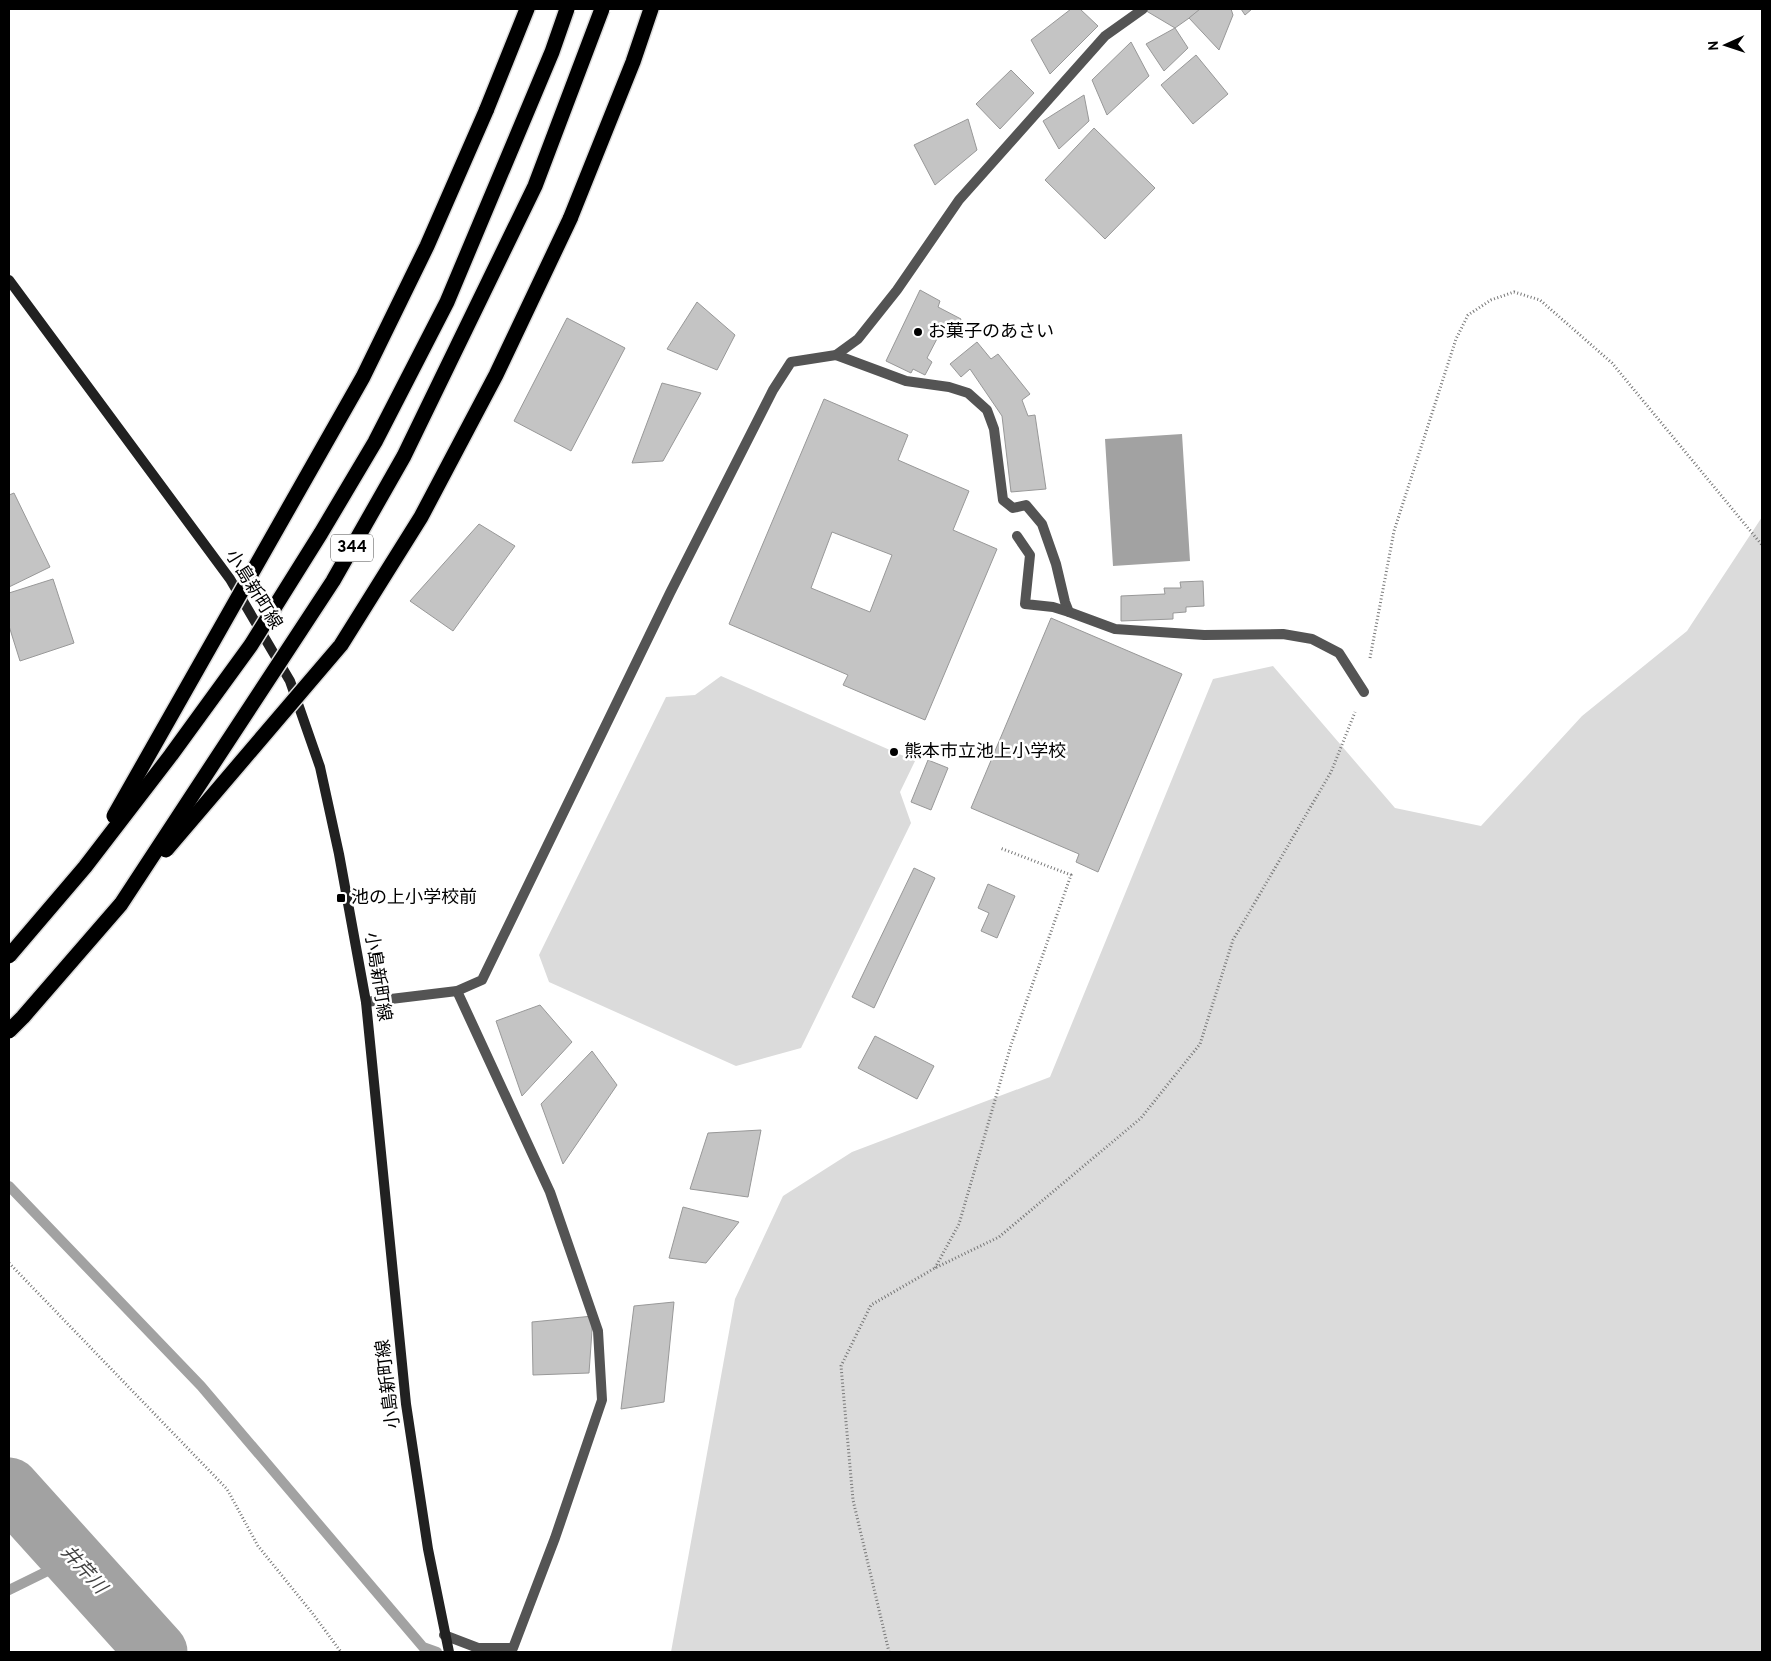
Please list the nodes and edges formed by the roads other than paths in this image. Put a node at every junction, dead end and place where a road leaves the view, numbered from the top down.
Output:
1 (527, 9) edge
2 (567, 9) edge
3 (602, 9) edge
4 (651, 9) edge
5 (1143, 9) edge
6 (9, 280) edge
7 (836, 355) junction
8 (1018, 536) dead end
9 (1069, 612) junction
10 (1364, 692) road end
11 (85, 867) junction
12 (121, 904) junction
13 (9, 956) edge
14 (457, 991) junction
15 (366, 1002) junction
16 (9, 1031) edge
17 (444, 1635) junction
18 (512, 1650) edge
19 (448, 1652) edge

1 - 11 highway, bridge
2 - 11 highway, 344, bridge
3 - 12 highway, 344, bridge
4 - 12 highway, bridge
5 - 7 street
6 - 15 main road, 小島新町線
7 - 9 street
7 - 14 street
8 - 9 street
9 - 10 street
11 - 13 highway, 344, bridge
12 - 16 highway, 344, bridge
14 - 15 street
14 - 18 street
15 - 17 main road, 小島新町線
17 - 18 street
17 - 19 main road, 小島新町線

